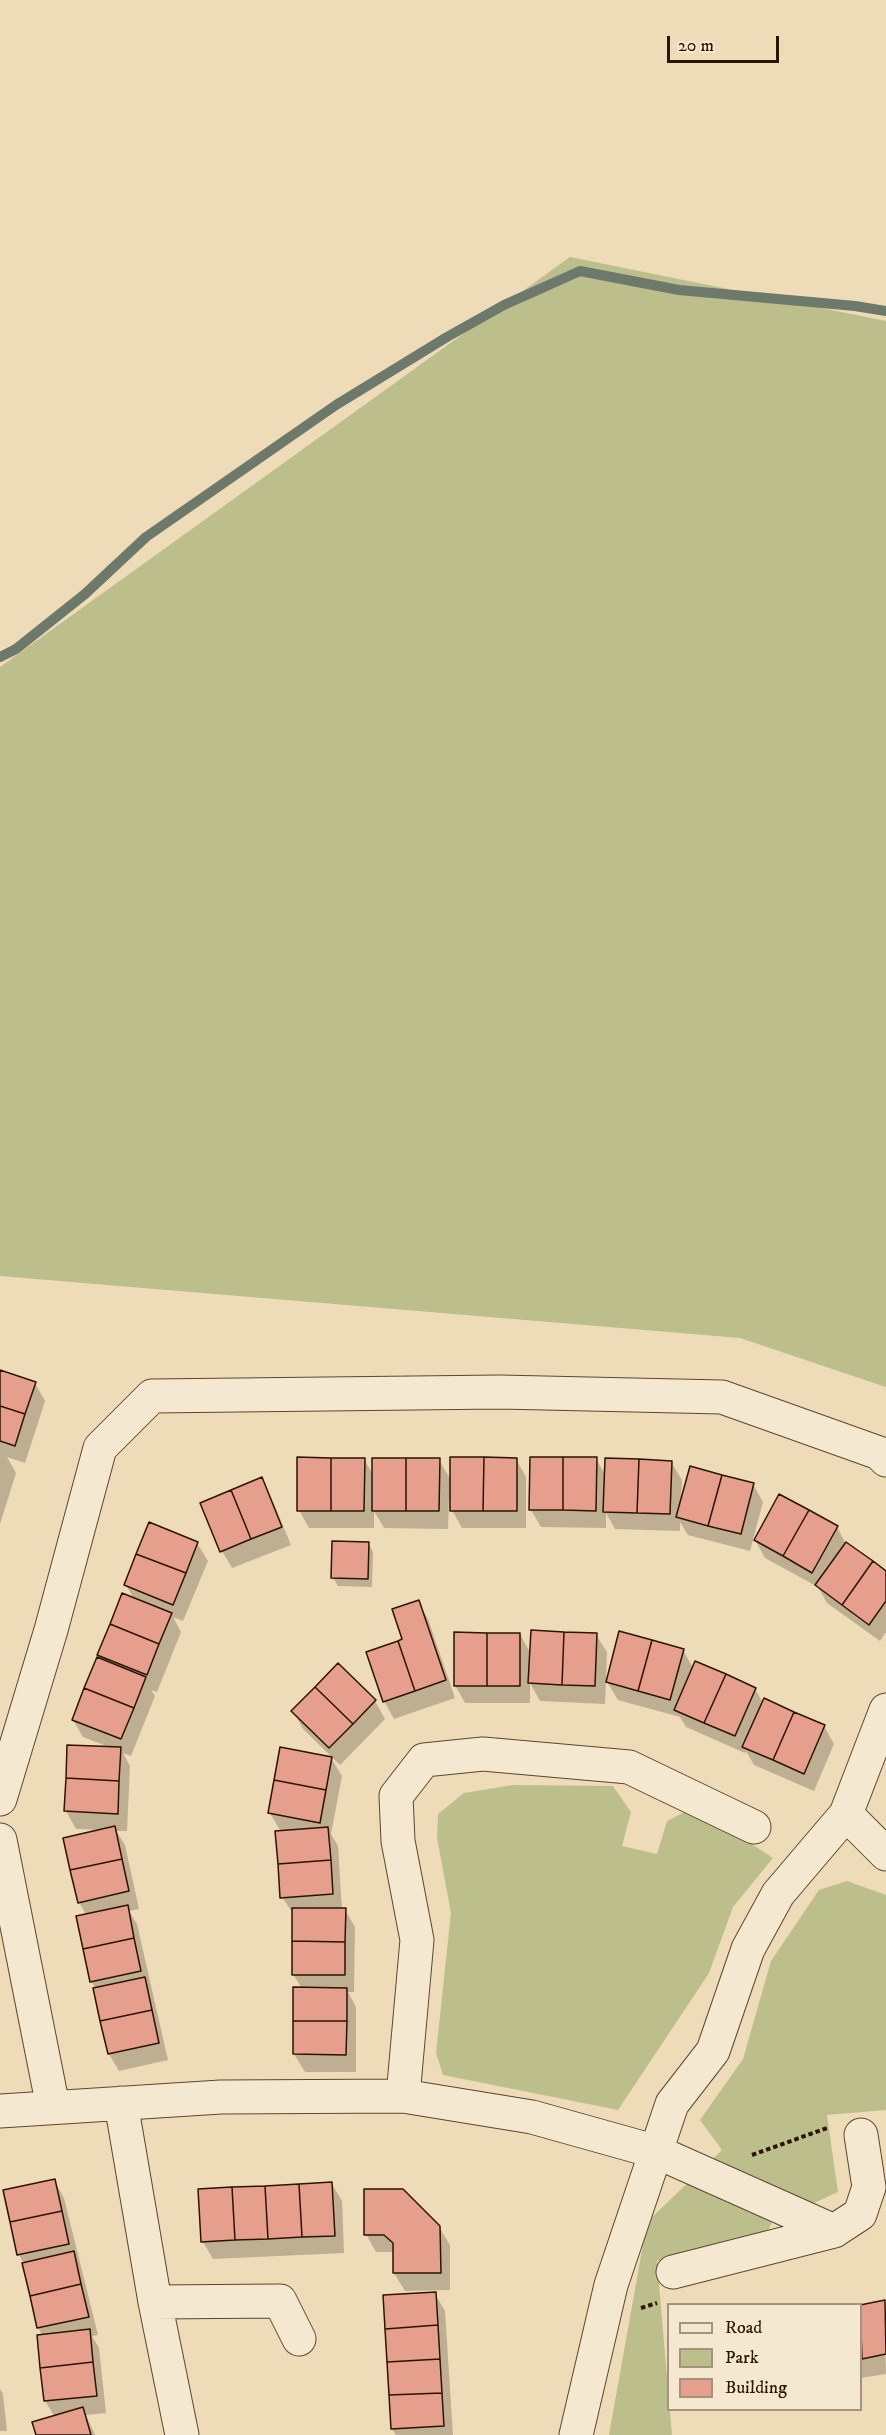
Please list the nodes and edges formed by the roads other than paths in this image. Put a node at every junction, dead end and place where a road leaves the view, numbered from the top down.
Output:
1 (886, 1460) edge
2 (886, 1710) edge
3 (0, 1799) edge
4 (846, 1814) junction
5 (754, 1827) dead end
6 (0, 1840) edge
7 (886, 1854) edge
8 (403, 2097) junction
9 (121, 2103) junction
10 (53, 2107) junction
11 (0, 2111) edge
12 (861, 2135) road end
13 (657, 2152) junction
14 (834, 2231) junction
15 (673, 2272) dead end
16 (155, 2302) junction
17 (299, 2339) dead end
18 (182, 2435) edge
19 (576, 2435) edge

1 - 3 street
2 - 4 street
4 - 7 street
4 - 13 street
5 - 8 street
6 - 10 street
8 - 9 street
8 - 13 street
9 - 10 street
9 - 16 street
10 - 11 street
12 - 14 street
13 - 14 street
13 - 19 street
14 - 15 street
16 - 17 street
16 - 18 street

